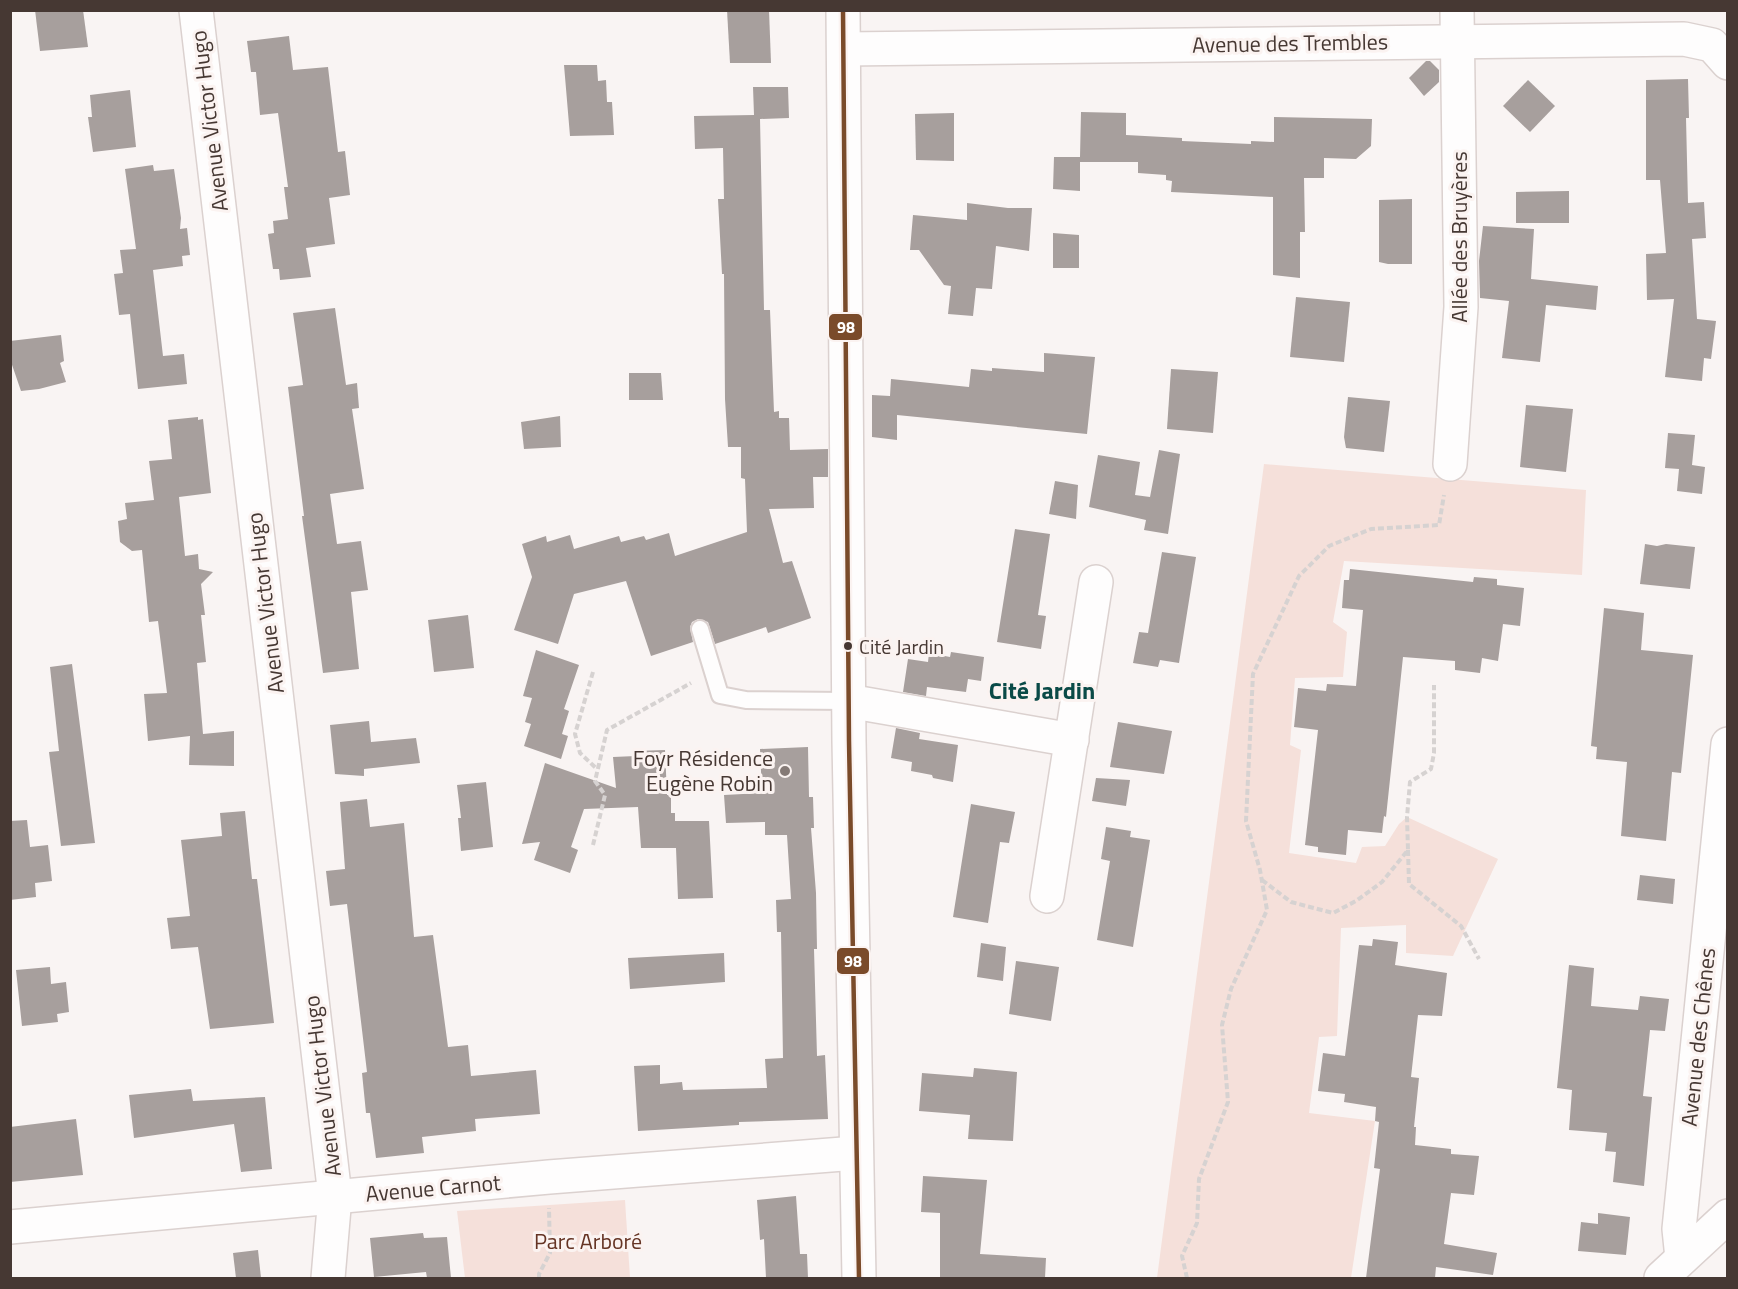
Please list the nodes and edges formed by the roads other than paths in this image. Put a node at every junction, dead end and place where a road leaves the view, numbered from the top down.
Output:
1 (196, 10) edge
2 (843, 10) edge
3 (1458, 26) edge
4 (844, 49) junction
5 (1728, 63) edge
6 (1450, 464) road end
7 (1096, 582) dead end
8 (699, 629) dead end
9 (848, 701) junction
10 (1072, 740) junction
11 (1728, 744) edge
12 (1047, 896) dead end
13 (856, 1153) junction
14 (335, 1196) junction
15 (1728, 1216) edge
16 (10, 1227) edge
17 (1671, 1268) edge
18 (328, 1278) edge
19 (858, 1278) edge

1 - 14 street, Avenue Victor Hugo
2 - 4 street
3 - 4 street, Avenue des Trembles
3 - 5 street, Avenue des Trembles
3 - 6 street, Allée des Bruyères
4 - 9 street
7 - 10 street
8 - 9 lane
9 - 10 street
9 - 13 street
10 - 12 street
11 - 17 street, Avenue des Chênes
13 - 14 street, Avenue Carnot
13 - 19 street
14 - 16 street, Avenue Carnot
14 - 18 street, Avenue Victor Hugo
15 - 17 street

